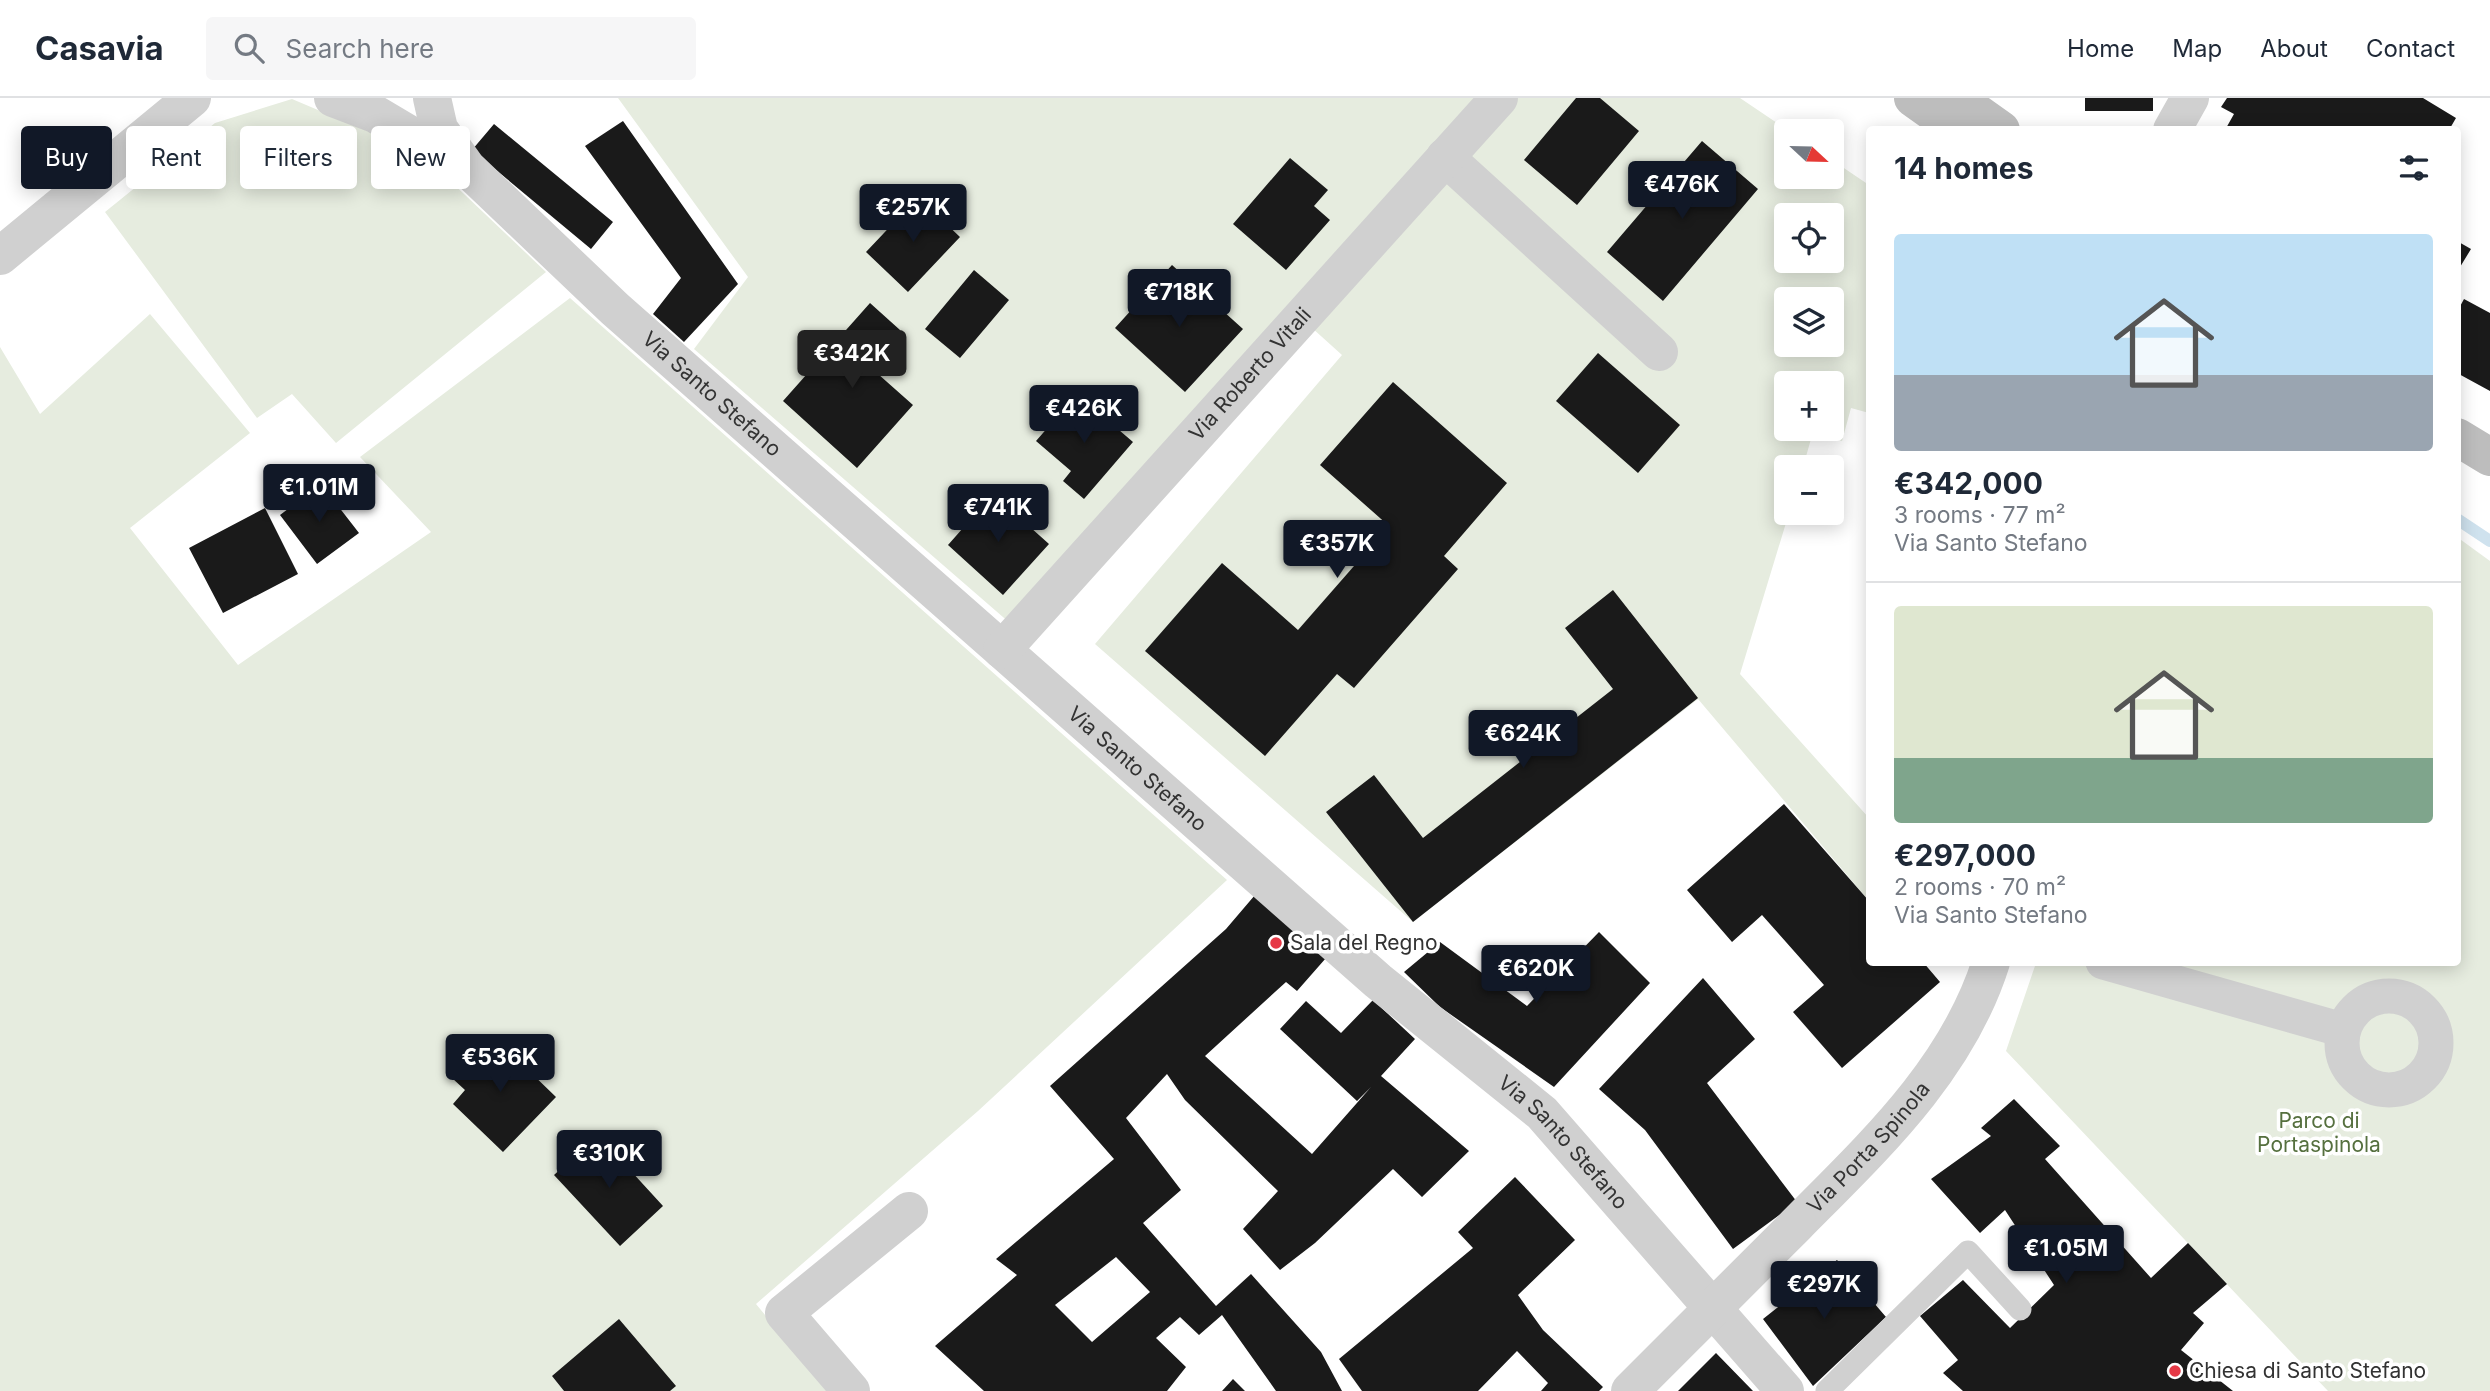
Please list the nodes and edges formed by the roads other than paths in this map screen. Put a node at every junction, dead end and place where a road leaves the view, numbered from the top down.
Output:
1 (192, 98) edge
2 (333, 98) edge
3 (432, 98) edge
4 (1499, 98) edge
5 (1913, 98) edge
6 (1956, 98) edge
7 (2190, 98) edge
8 (395, 126) edge
9 (438, 126) edge
10 (1952, 126) edge
11 (1995, 126) edge
12 (2174, 126) edge
13 (1445, 158) junction
14 (470, 172) edge
15 (0, 256) edge
16 (1660, 352) dead end
17 (2461, 439) edge
18 (2490, 457) edge
19 (2461, 466) edge
20 (2490, 484) edge
21 (1002, 650) junction
22 (1990, 966) edge
23 (2117, 966) edge
24 (2343, 1030) dead end
25 (909, 1211) dead end
26 (1712, 1309) junction
27 (2020, 1310) dead end
28 (851, 1391) edge
29 (1630, 1391) edge
30 (1785, 1391) edge
31 (1827, 1391) edge

1 - 15 street
2 - 8 street, Via Santo Stefano
3 - 9 street, Via Santo Stefano
4 - 13 street, Via Roberto Vitali
5 - 10 main road
6 - 11 main road
7 - 12 street
13 - 16 street
13 - 21 street, Via Roberto Vitali
14 - 21 street, Via Santo Stefano
17 - 18 main road
19 - 20 main road
21 - 26 street, Via Santo Stefano
22 - 26 street, Via Porta Spinola
23 - 24 street
25 - 28 street
26 - 29 street, Via Porta Spinola
26 - 30 street, Via Santo Stefano
27 - 31 lane

